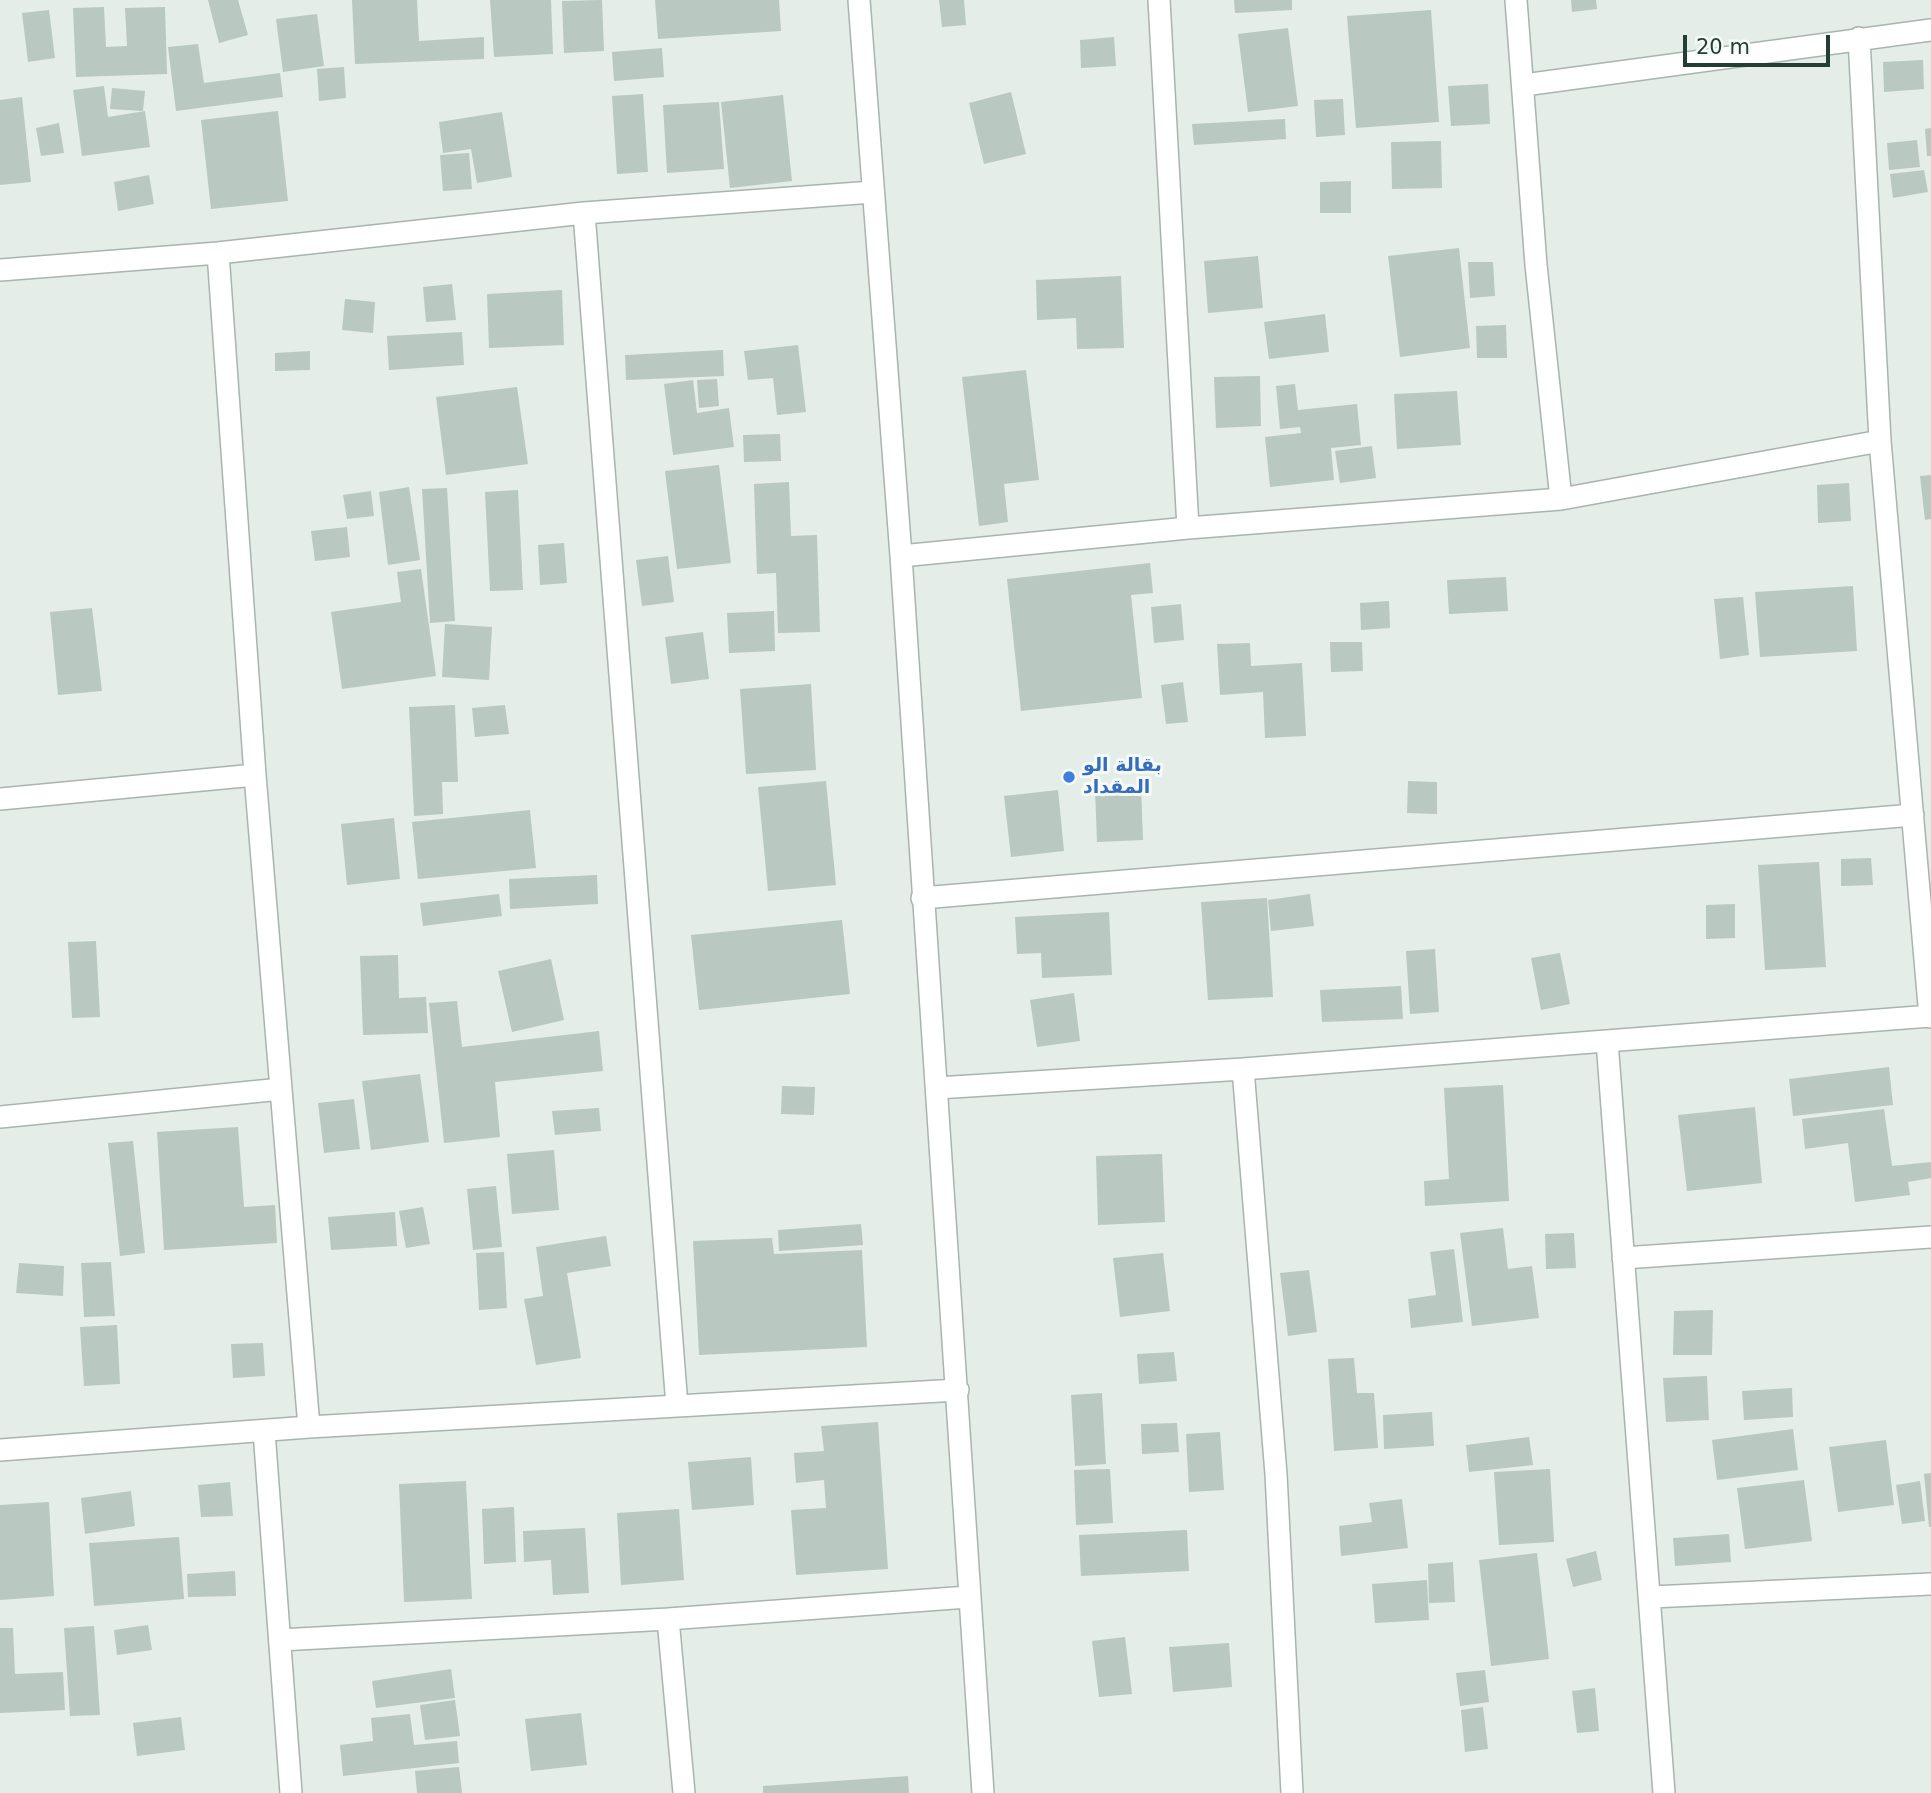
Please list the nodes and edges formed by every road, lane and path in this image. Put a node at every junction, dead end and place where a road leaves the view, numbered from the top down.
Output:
1 (859, 0) edge
2 (1159, 0) edge
3 (1516, 0) edge
4 (1931, 30) edge
5 (1859, 38) junction
6 (1524, 85) junction
7 (873, 191) junction
8 (584, 213) junction
9 (218, 253) junction
10 (0, 270) edge
11 (1880, 441) junction
12 (1561, 499) junction
13 (1188, 528) junction
14 (901, 556) junction
15 (255, 775) junction
16 (0, 799) edge
17 (1913, 815) junction
18 (922, 898) junction
19 (1930, 1016) edge
20 (1607, 1041) junction
21 (1243, 1069) junction
22 (937, 1088) junction
23 (281, 1089) junction
24 (0, 1117) edge
25 (1931, 1237) edge
26 (1623, 1258) junction
27 (958, 1390) junction
28 (677, 1406) junction
29 (309, 1427) junction
30 (264, 1431) junction
31 (0, 1450) edge
32 (1931, 1584) edge
33 (968, 1597) junction
34 (1651, 1597) junction
35 (668, 1619) junction
36 (280, 1640) junction
37 (291, 1793) edge
38 (684, 1793) edge
39 (983, 1793) edge
40 (1292, 1793) edge
41 (1664, 1793) edge

1 - 7 street
2 - 13 street
3 - 6 street
4 - 5 street
5 - 6 street
5 - 11 street
6 - 12 street
7 - 8 street
7 - 14 street
8 - 9 street
8 - 28 street
9 - 10 street
9 - 15 street
11 - 12 street
11 - 17 street
12 - 13 street
13 - 14 street
14 - 18 street
15 - 16 street
15 - 23 street
17 - 18 street
17 - 19 street
18 - 22 street
19 - 20 street
20 - 21 street
20 - 26 street
21 - 22 street
21 - 40 street
22 - 27 street
23 - 24 street
23 - 29 street
25 - 26 street
26 - 34 street
27 - 28 street
27 - 33 street
28 - 29 street
29 - 30 street
30 - 31 street
30 - 36 street
32 - 34 street
33 - 35 street
33 - 39 street
34 - 41 street
35 - 36 street
35 - 38 street
36 - 37 street

